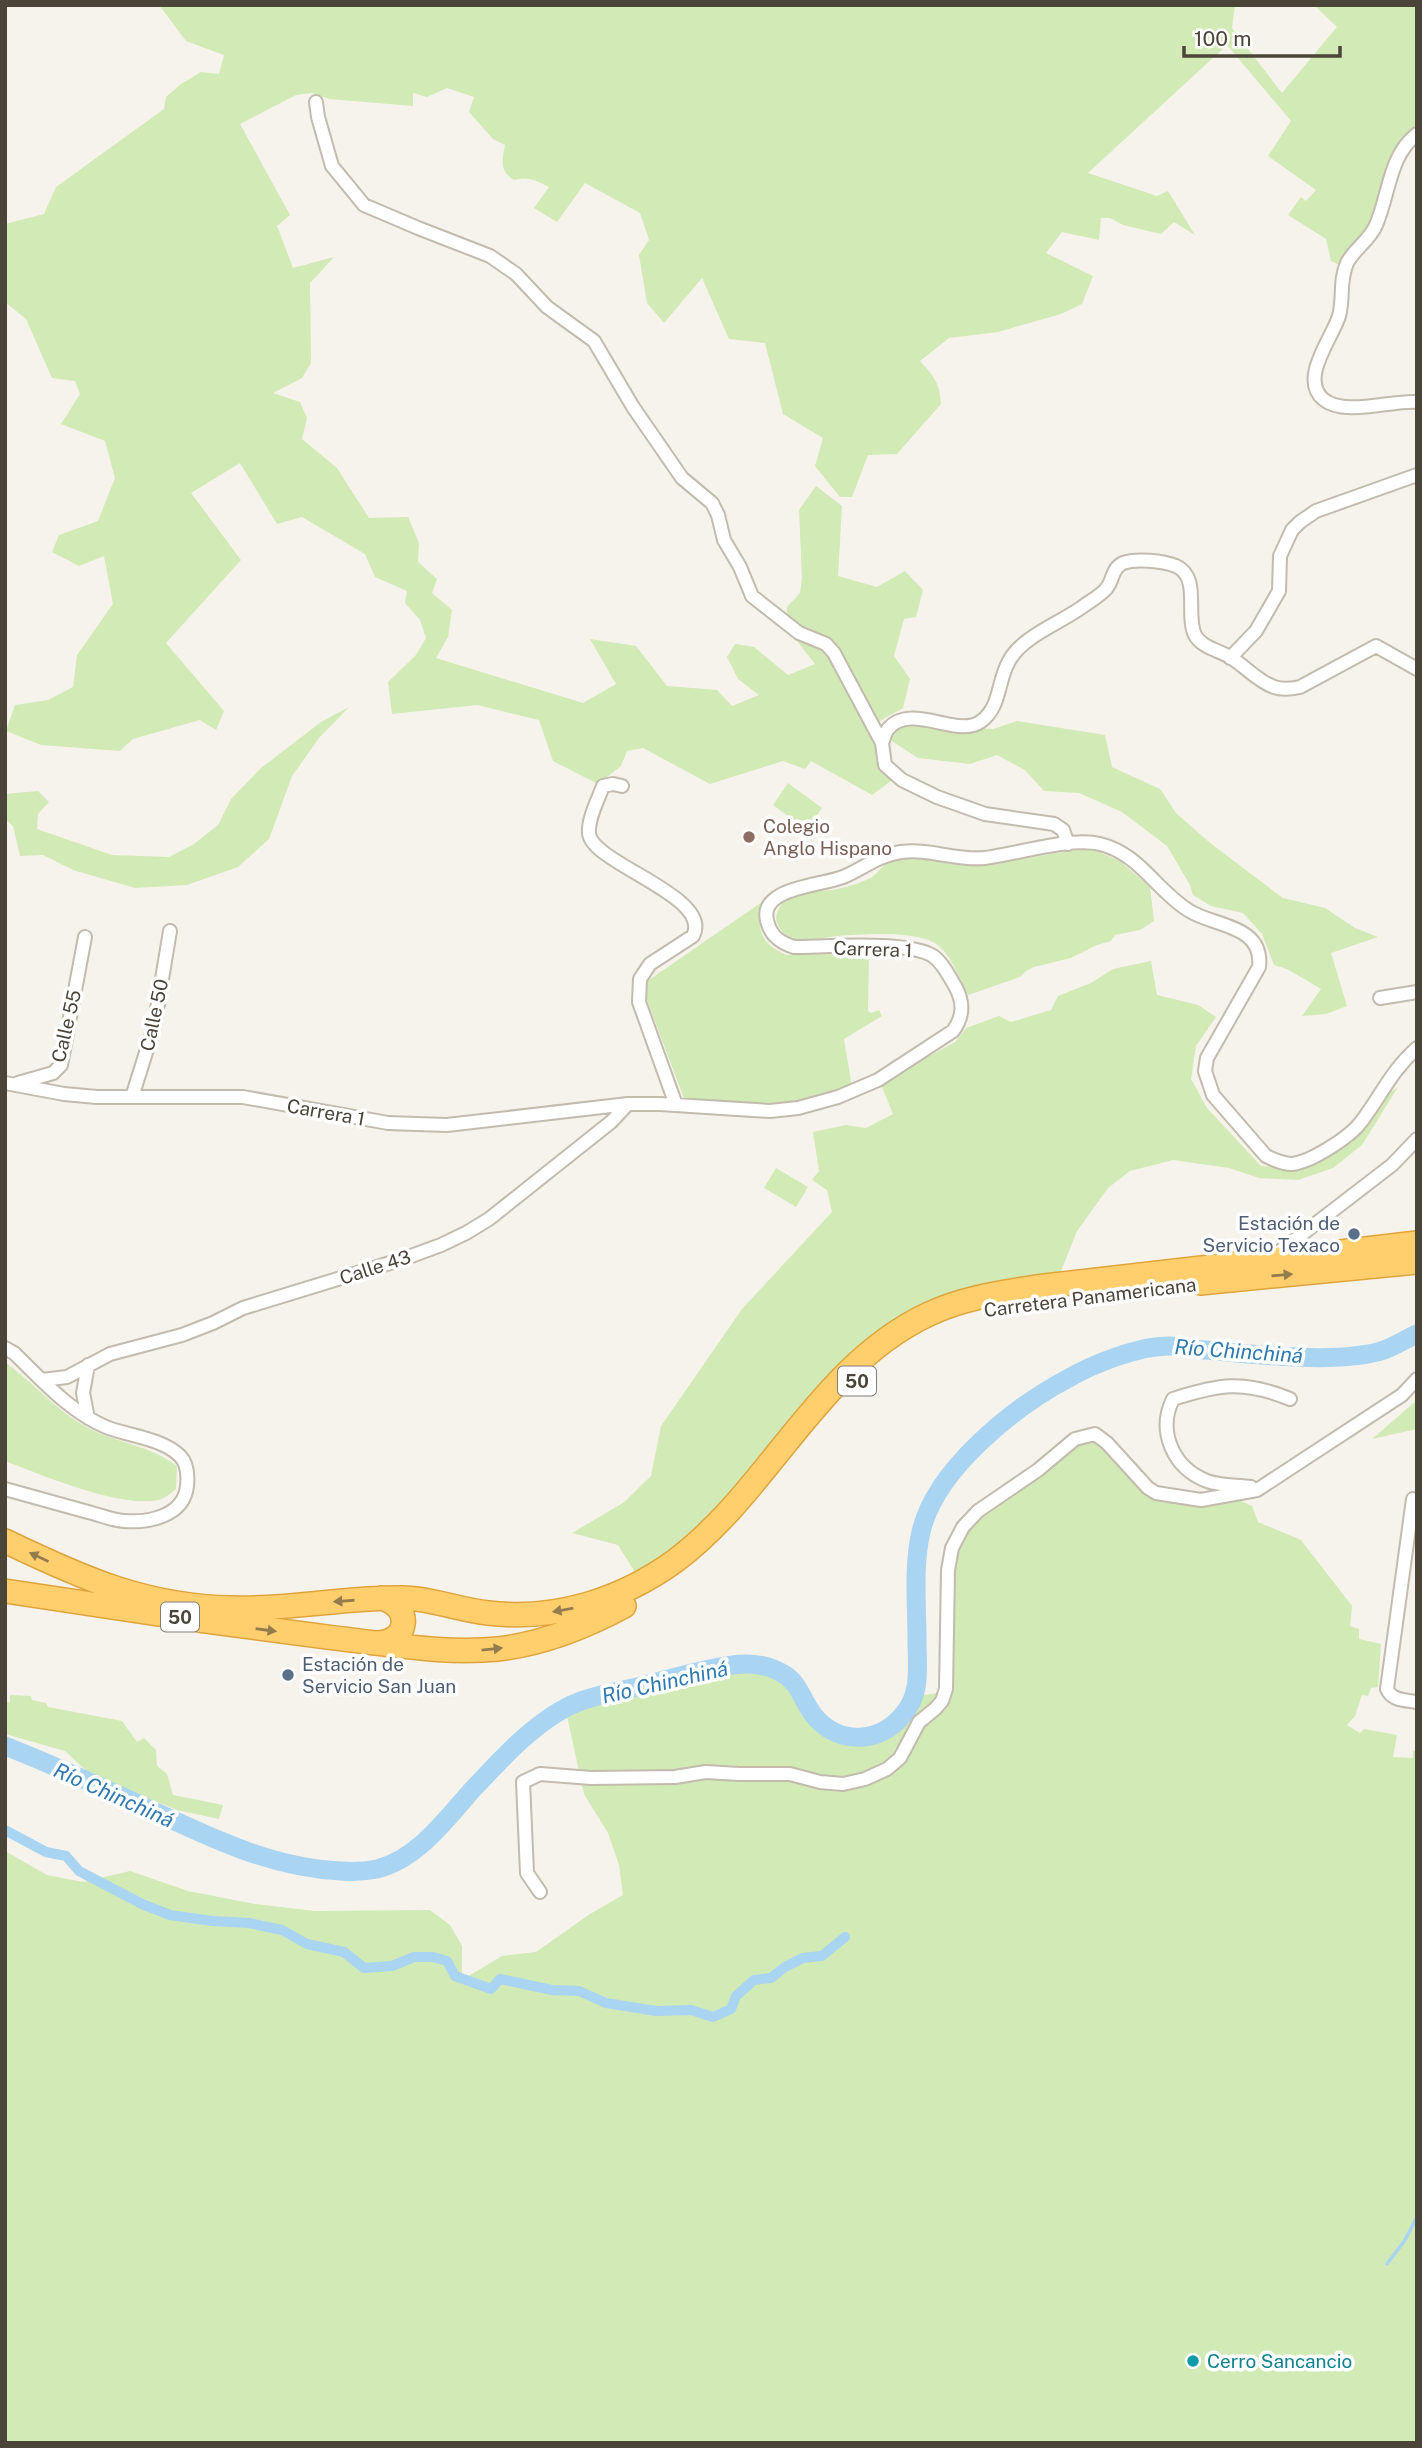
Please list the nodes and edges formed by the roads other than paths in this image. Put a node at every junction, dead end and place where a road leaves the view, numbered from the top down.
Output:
1 (316, 102) dead end
2 (1417, 134) edge
3 (1417, 402) edge
4 (1417, 475) edge
5 (1230, 657) junction
6 (1417, 669) edge
7 (885, 735) junction
8 (622, 786) dead end
9 (1068, 844) junction
10 (170, 931) dead end
11 (85, 937) dead end
12 (1417, 992) edge
13 (1380, 998) dead end
14 (1417, 1048) edge
15 (9, 1084) edge
16 (132, 1097) junction
17 (628, 1104) junction
18 (676, 1105) junction
19 (1417, 1139) edge
20 (1417, 1243) edge
21 (1269, 1260) junction
22 (1417, 1262) edge
23 (5, 1348) edge
24 (88, 1365) junction
25 (42, 1380) junction
26 (1417, 1380) edge
27 (1290, 1399) dead end
28 (88, 1418) junction
29 (5, 1489) edge
30 (1258, 1490) junction
31 (1415, 1499) edge
32 (5, 1541) edge
33 (5, 1591) edge
34 (381, 1598) junction
35 (376, 1643) junction
36 (1417, 1702) edge
37 (540, 1892) dead end

1 - 7 street
2 - 3 street
4 - 5 street
5 - 6 street
5 - 7 street
7 - 9 street
8 - 18 street
9 - 14 street, Carrera 1
9 - 18 street, Carrera 1
10 - 16 street, Calle 50
11 - 15 street, Calle 55
12 - 13 street
15 - 16 street, Carrera 1
16 - 17 street, Carrera 1
17 - 18 street, Carrera 1
17 - 24 street, Calle 43
19 - 21 street
20 - 21 highway, Carretera Panamericana / 50
21 -> 34 highway, Carretera Panamericana / 50
35 -> 22 highway, Carretera Panamericana / 50
23 - 25 street
24 - 25 street, Calle 43
24 - 28 street
25 - 28 street
26 - 30 street
27 - 30 street
28 - 29 street
30 - 37 street
31 - 36 street
34 -> 32 highway, Carretera Panamericana / 50
33 -> 35 highway, Carretera Panamericana / 50
34 - 35 highway

